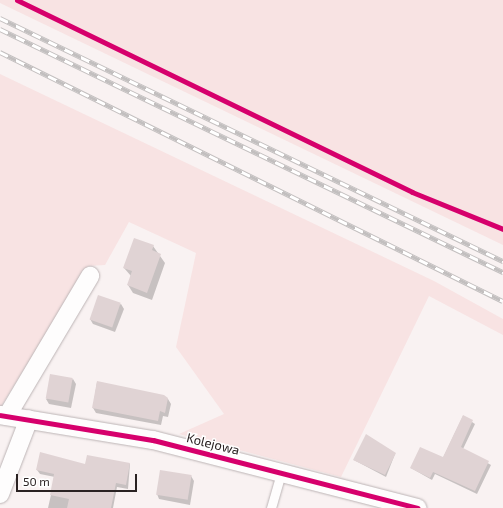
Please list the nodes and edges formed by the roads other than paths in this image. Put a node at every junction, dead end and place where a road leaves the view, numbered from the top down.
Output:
1 (90, 276) dead end
2 (4, 415) edge
3 (29, 419) junction
4 (281, 472) junction
5 (0, 494) edge
6 (271, 508) edge
7 (417, 508) edge

1 - 2 street, Kolejowa
2 - 3 street, Kolejowa
3 - 4 street, Kolejowa
3 - 5 street
4 - 6 lane
4 - 7 street, Kolejowa

